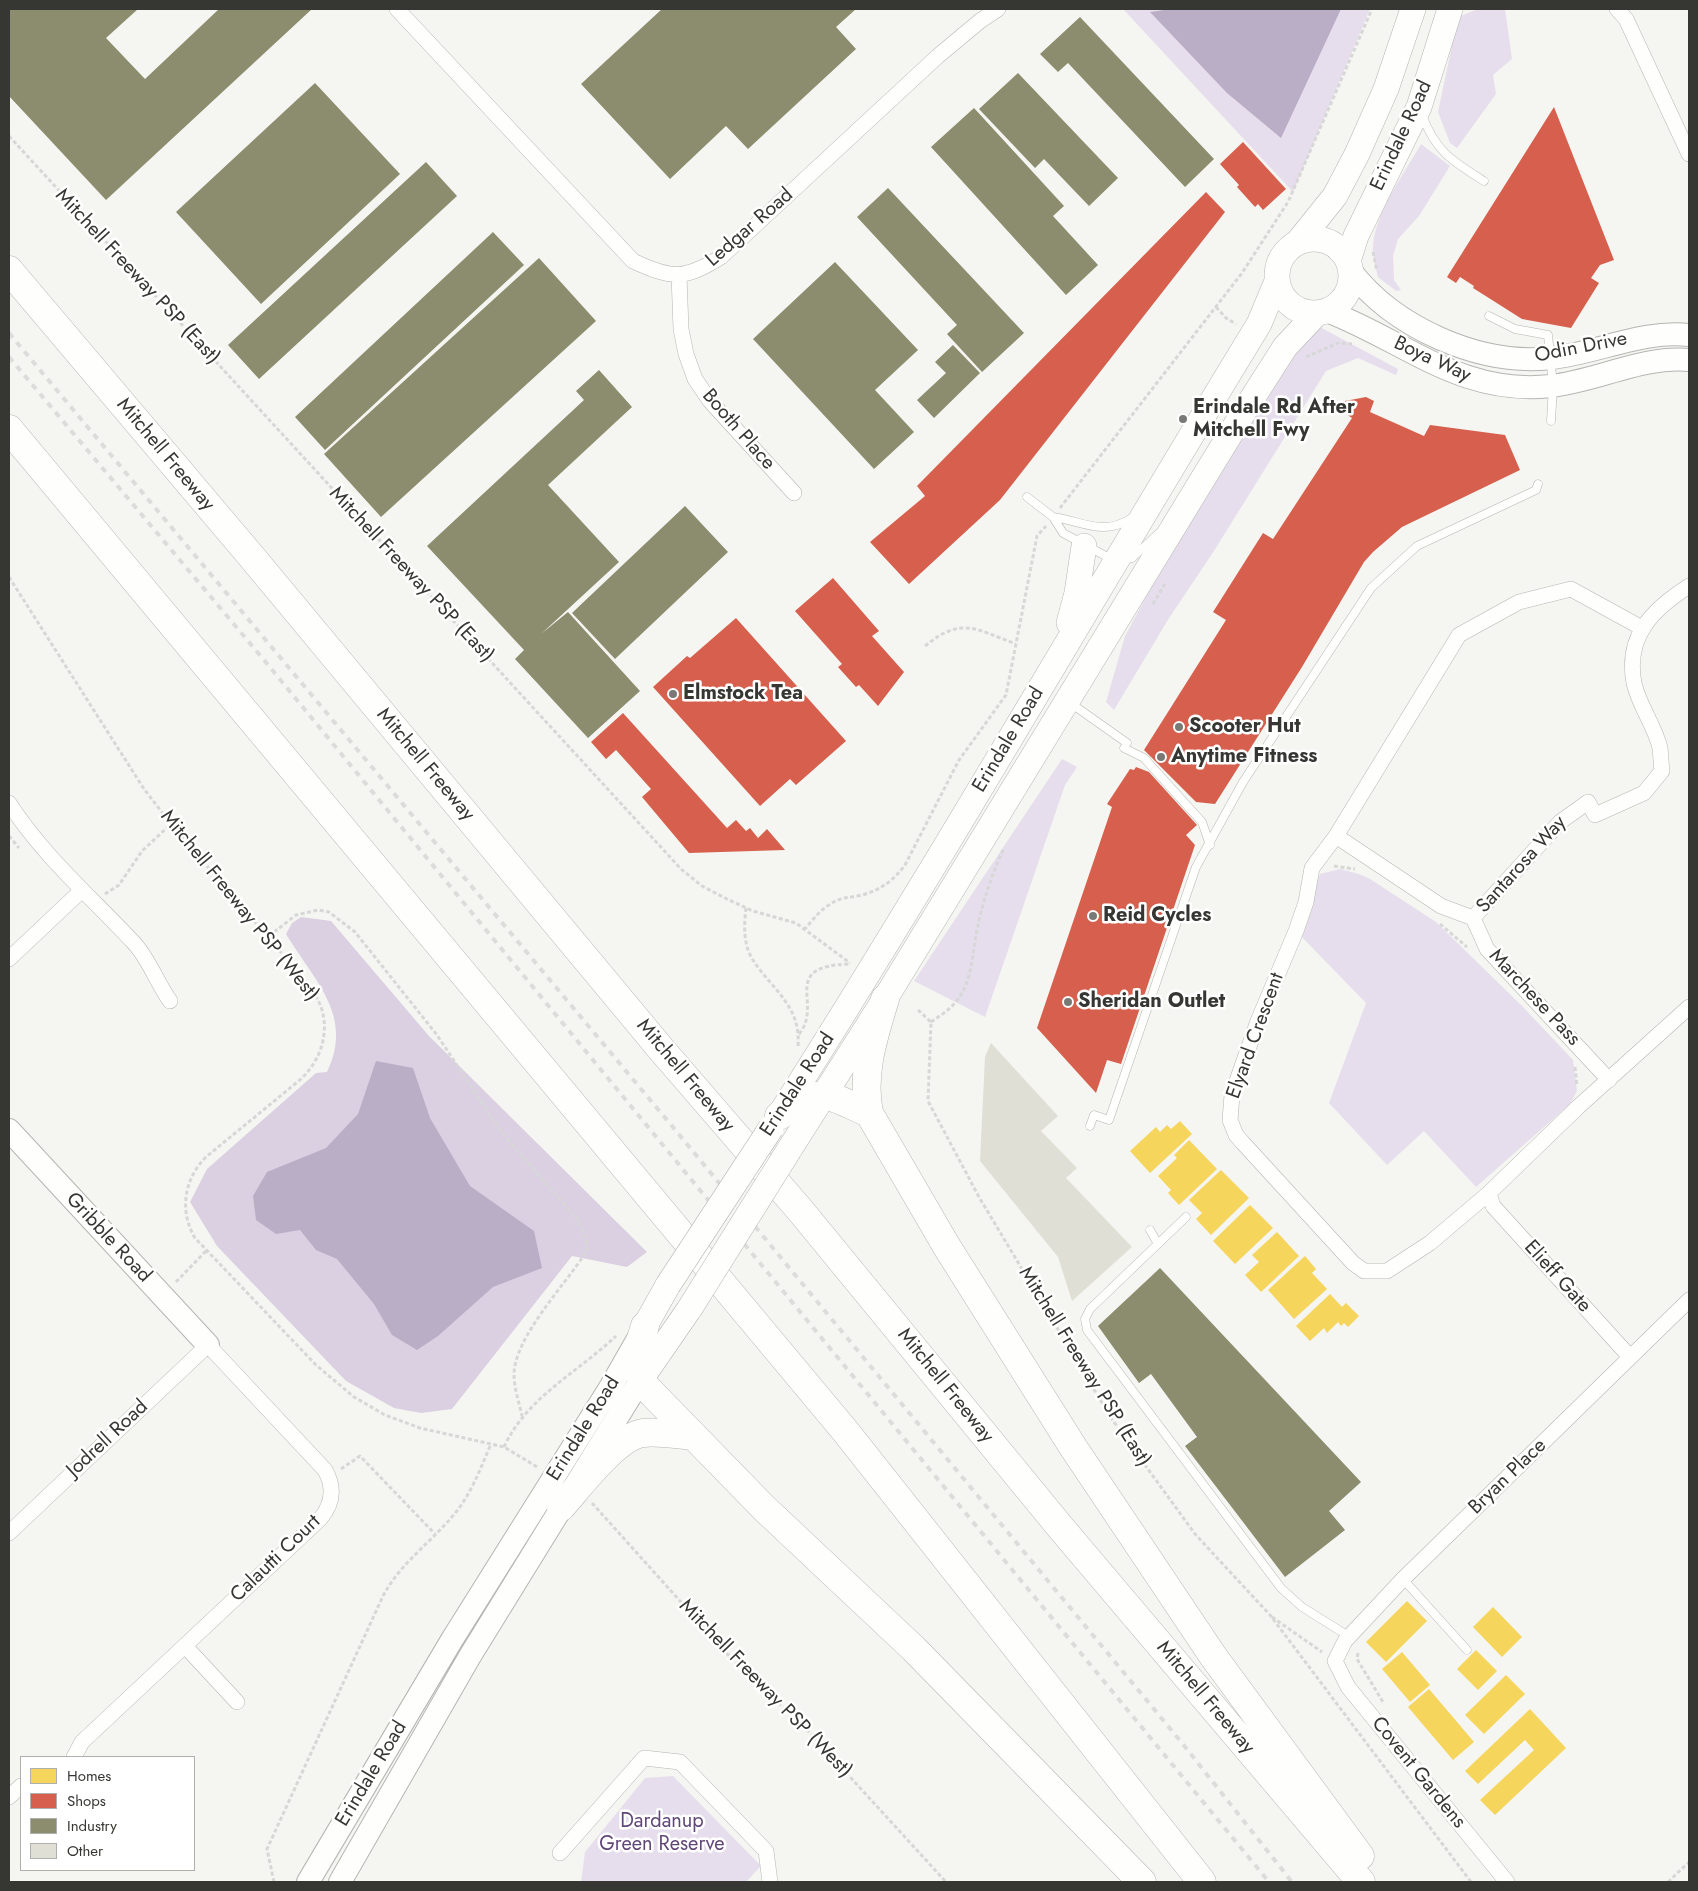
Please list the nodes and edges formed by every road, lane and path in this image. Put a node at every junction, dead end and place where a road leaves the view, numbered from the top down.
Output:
1 (397, 9) edge
2 (998, 9) edge
3 (1372, 9) edge
4 (1413, 9) edge
5 (1450, 9) edge
6 (1617, 9) edge
7 (975, 15) edge
8 (1419, 106) junction
9 (9, 136) edge
10 (1689, 154) edge
11 (1484, 181) dead end
12 (1298, 242) junction
13 (1349, 266) junction
14 (9, 270) edge
15 (679, 276) junction
16 (1277, 282) junction
17 (1322, 312) junction
18 (1489, 316) dead end
19 (1689, 335) edge
20 (1354, 344) dead end
21 (1551, 358) junction
22 (1304, 359) dead end
23 (1689, 360) edge
24 (1553, 386) junction
25 (1551, 422) dead end
26 (9, 429) edge
27 (1538, 484) dead end
28 (794, 492) dead end
29 (1027, 497) dead end
30 (1146, 510) junction
31 (1053, 517) junction
32 (1180, 517) junction
33 (1084, 546) junction
34 (1114, 561) junction
35 (9, 578) edge
36 (1167, 579) dead end
37 (1689, 586) edge
38 (1148, 612) dead end
39 (1642, 628) junction
40 (1016, 644) junction
41 (924, 646) dead end
42 (1060, 654) junction
43 (1067, 700) junction
44 (9, 803) edge
45 (170, 824) junction
46 (1336, 836) junction
47 (1008, 839) dead end
48 (1210, 845) junction
49 (1329, 865) dead end
50 (1360, 870) dead end
51 (81, 891) junction
52 (93, 903) junction
53 (746, 908) junction
54 (1473, 918) junction
55 (1436, 922) dead end
56 (804, 930) junction
57 (269, 936) junction
58 (1468, 948) dead end
59 (9, 959) edge
60 (885, 999) junction
61 (170, 1002) dead end
62 (1689, 1007) edge
63 (918, 1010) dead end
64 (931, 1022) junction
65 (1575, 1058) dead end
66 (1609, 1080) junction
67 (825, 1095) junction
68 (1578, 1107) junction
69 (869, 1112) junction
70 (775, 1122) junction
71 (1090, 1126) dead end
72 (9, 1130) edge
73 (1489, 1193) junction
74 (1186, 1217) dead end
75 (1150, 1230) dead end
76 (1158, 1244) junction
77 (206, 1251) junction
78 (162, 1296) junction
79 (1689, 1300) edge
80 (645, 1326) junction
81 (619, 1333) dead end
82 (208, 1345) junction
83 (1630, 1357) junction
84 (641, 1379) junction
85 (522, 1416) junction
86 (694, 1436) junction
87 (492, 1444) junction
88 (504, 1447) junction
89 (544, 1470) dead end
90 (329, 1478) junction
91 (589, 1500) dead end
92 (561, 1507) junction
93 (9, 1533) edge
94 (435, 1534) junction
95 (1403, 1579) junction
96 (1270, 1616) junction
97 (1350, 1637) junction
98 (185, 1646) junction
99 (1359, 1650) dead end
100 (1467, 1650) dead end
101 (1335, 1661) junction
102 (237, 1702) dead end
103 (1383, 1703) dead end
104 (75, 1756) edge
105 (20, 1787) edge
106 (9, 1797) edge
107 (560, 1853) dead end
108 (1689, 1862) edge
109 (274, 1882) edge
110 (308, 1882) edge
111 (340, 1882) edge
112 (770, 1882) edge
113 (946, 1882) edge
114 (1142, 1882) edge
115 (1202, 1882) edge
116 (1361, 1882) edge
117 (1379, 1882) edge
118 (1471, 1882) edge
119 (1507, 1882) edge
120 (1668, 1882) edge

1 - 15 street, Ledgar Road
2 - 7 street, Ledgar Road
3 - 31 path
4 - 12 main road, Erindale Road
5 - 8 main road, Erindale Road
6 - 10 street
7 - 15 street, Ledgar Road
8 - 11 lane
8 - 13 main road, Erindale Road
9 - 53 path, Mitchell Freeway PSP (East)
12 - 13 main road
12 - 16 main road, Erindale Road
13 - 17 main road, Erindale Road
13 - 21 main road, Odin Drive
14 - 116 highway, Mitchell Freeway
15 - 28 street, Booth Place
16 - 17 main road
16 - 30 main road, Erindale Road
17 - 24 main road, Boya Way
17 - 32 main road, Erindale Road
18 - 21 lane
19 - 21 main road, Odin Drive
20 - 22 path
21 - 24 lane
23 - 24 main road, Boya Way
24 - 25 lane
26 - 115 highway
27 - 48 lane
29 - 31 lane
30 - 31 lane
30 - 34 main road, Erindale Road
31 - 33 lane
31 - 40 path
32 - 34 lane
32 - 43 main road, Erindale Road
33 - 34 lane
33 - 42 main road
34 - 42 main road, Erindale Road
35 - 45 path, Mitchell Freeway PSP (West)
36 - 38 path
37 - 39 street, Santarosa Way
39 - 46 street, Elyard Crescent
39 - 54 street, Santarosa Way
40 - 41 path
40 - 56 path
42 - 70 main road, Erindale Road
43 - 48 lane
43 - 60 main road, Erindale Road
44 - 51 street
45 - 52 path
45 - 57 path, Mitchell Freeway PSP (West)
46 - 54 street
46 - 73 street, Elyard Crescent
47 - 64 path
48 - 71 lane
49 - 50 path
51 - 52 street
51 - 59 street
52 - 61 street
53 - 56 path, Mitchell Freeway PSP (East)
53 - 56 path, Mitchell Freeway PSP (East)
54 - 66 street, Marchese Pass
55 - 58 path
57 - 77 path, Mitchell Freeway PSP (West)
57 - 85 path
60 - 67 main road, Erindale Road
60 - 69 highway
62 - 66 street, Elyard Crescent
63 - 64 path
64 - 96 path, Mitchell Freeway PSP (East)
65 - 68 path
66 - 68 street, Elyard Crescent
67 - 69 highway
67 - 70 highway
67 - 84 main road, Erindale Road, bridge
68 - 73 street, Elyard Crescent
69 - 117 highway
70 - 80 main road, Erindale Road, bridge
72 - 78 main road, Gribble Road
73 - 83 street, Elieff Gate
74 - 76 lane
75 - 76 lane
76 - 97 lane
77 - 78 path
77 - 87 path, Mitchell Freeway PSP (West)
78 - 82 main road, Gribble Road
79 - 83 street, Bryan Place
80 - 84 highway
80 - 110 main road, Erindale Road
81 - 85 path
82 - 90 street
82 - 93 street, Jodrell Road
83 - 95 street, Bryan Place
84 - 86 highway
84 - 92 main road, Erindale Road
85 - 88 path
86 - 92 highway
86 - 114 highway
87 - 88 path, Mitchell Freeway PSP (West)
87 - 94 path
88 - 89 path, Mitchell Freeway PSP (West)
90 - 94 path
90 - 98 street, Calautti Court
91 - 113 path, Mitchell Freeway PSP (West)
92 - 111 main road, Erindale Road
94 - 109 path
95 - 97 street, Bryan Place
95 - 100 lane
96 - 101 path
96 - 118 path, Mitchell Freeway PSP (East)
97 - 101 street, Bryan Place
98 - 102 street
98 - 104 street, Calautti Court
99 - 103 path
101 - 119 street, Covent Gardens
105 - 106 street
107 - 112 street
108 - 120 path

